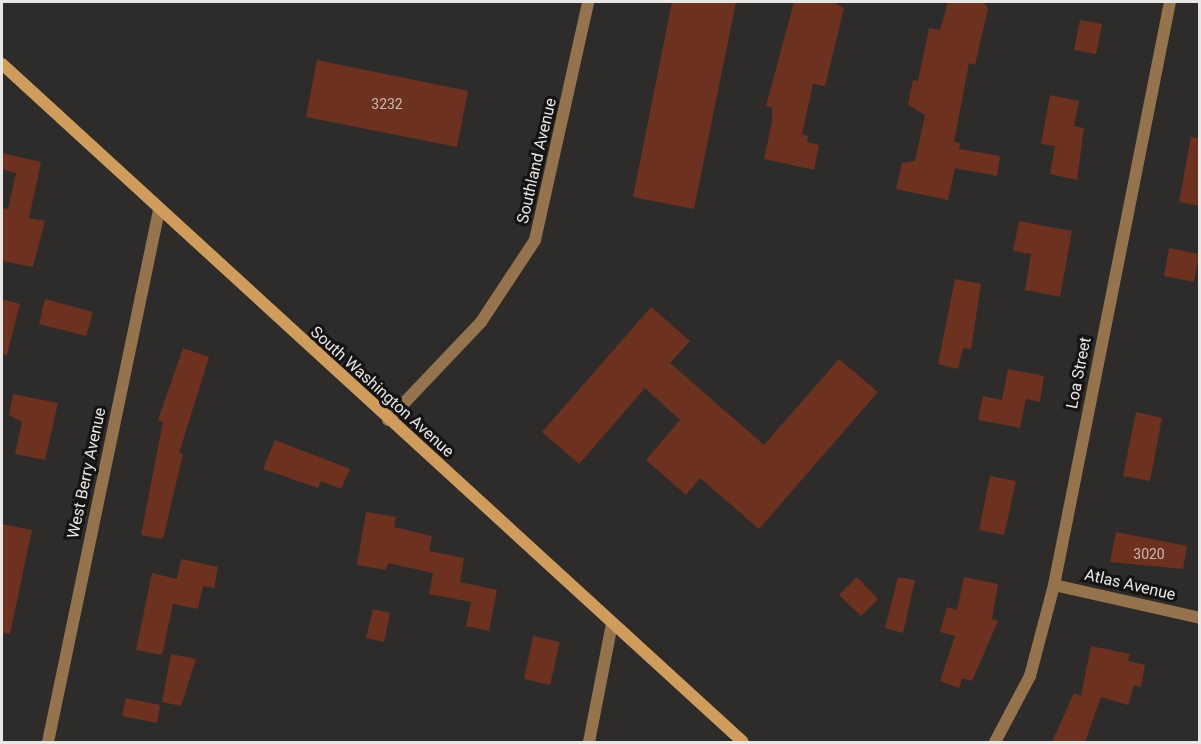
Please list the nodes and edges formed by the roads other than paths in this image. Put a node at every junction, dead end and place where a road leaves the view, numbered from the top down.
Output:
1 (588, 2) edge
2 (1170, 2) edge
3 (2, 64) edge
4 (159, 210) junction
5 (388, 420) junction
6 (1054, 585) junction
7 (1200, 618) edge
8 (612, 624) junction
9 (48, 742) edge
10 (589, 742) edge
11 (743, 742) edge
12 (995, 742) edge

1 - 5 street, Southland Avenue
2 - 6 street, Loa Street
3 - 4 street, South Washington Avenue
4 - 5 street, South Washington Avenue
4 - 9 street, West Berry Avenue
5 - 8 street, South Washington Avenue
6 - 7 street, Atlas Avenue
6 - 12 street, Loa Street
8 - 10 street
8 - 11 street, South Washington Avenue

